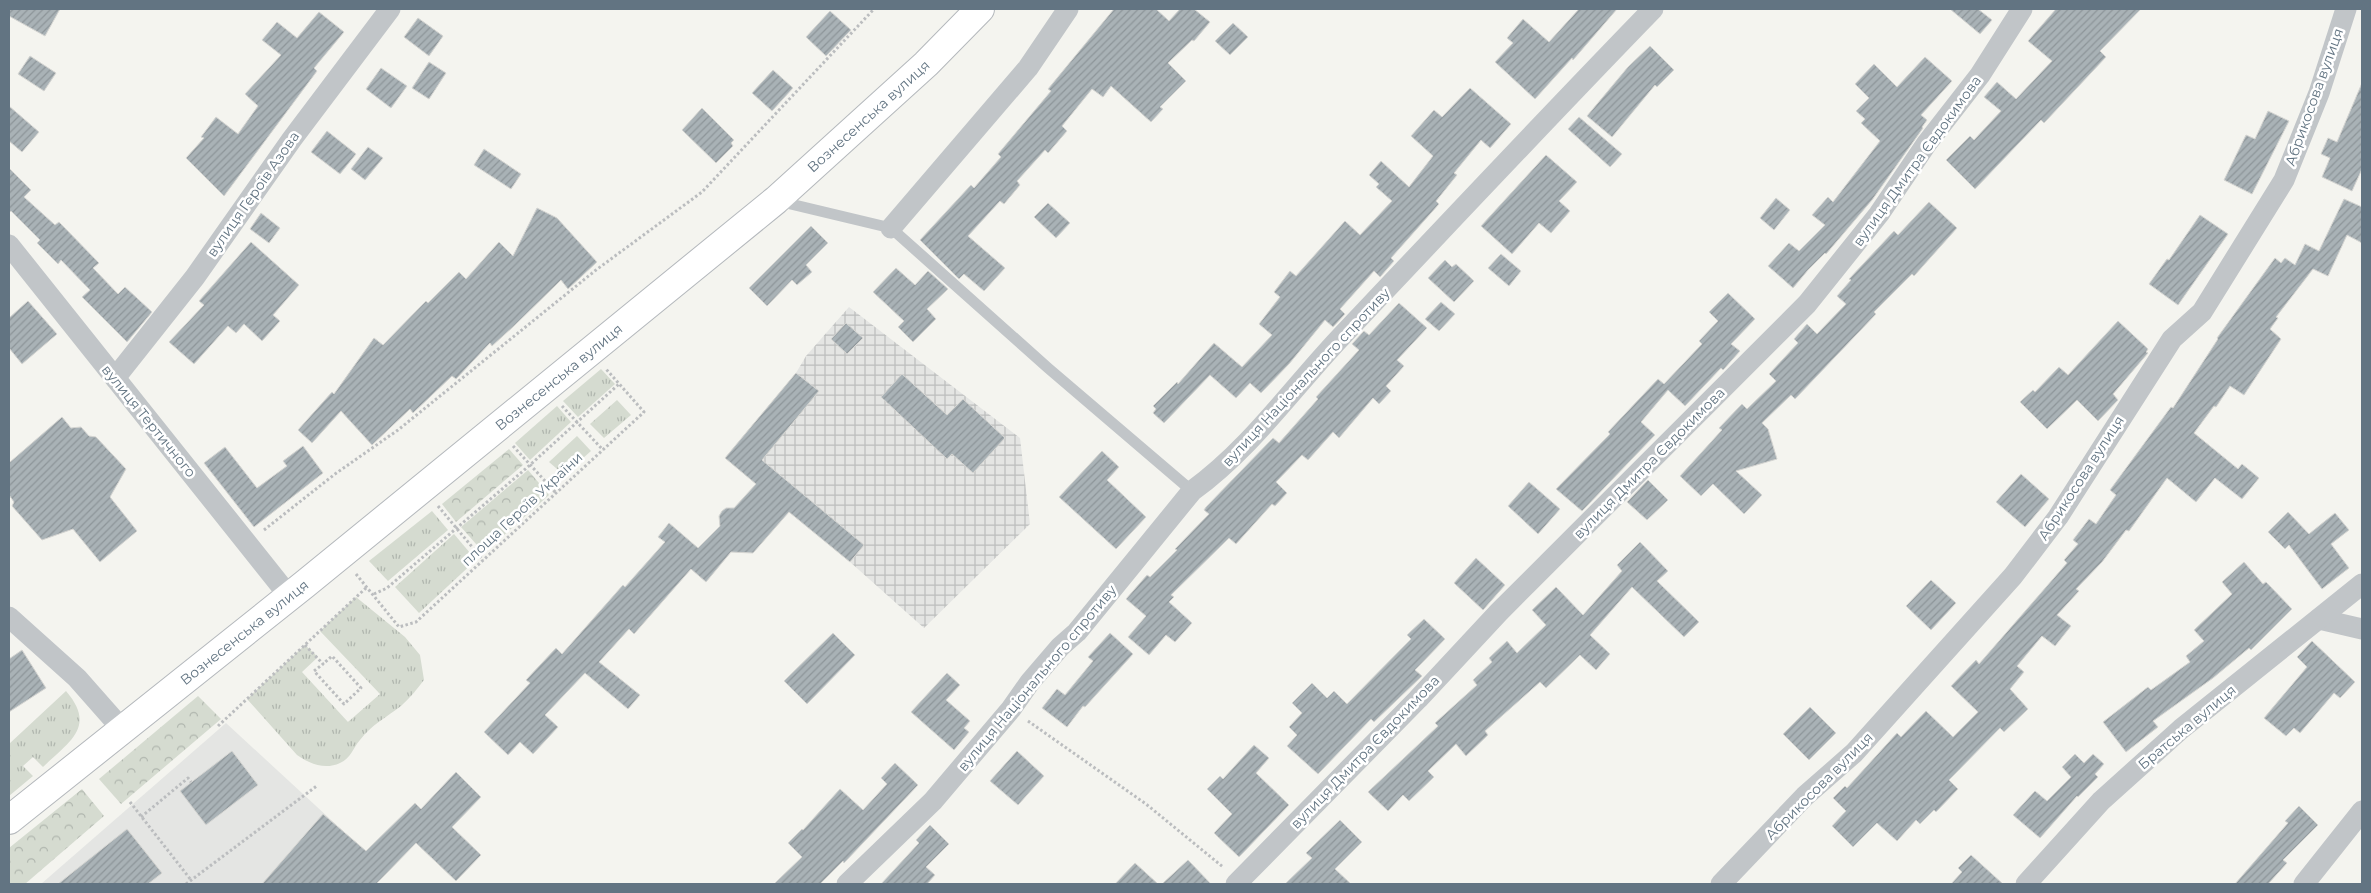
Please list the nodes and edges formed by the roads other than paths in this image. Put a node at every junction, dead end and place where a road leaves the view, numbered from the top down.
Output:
1 (390, 9) edge
2 (980, 9) edge
3 (1068, 9) edge
4 (1652, 9) edge
5 (2022, 9) edge
6 (2346, 9) edge
7 (776, 200) junction
8 (891, 228) junction
9 (9, 245) edge
10 (115, 378) junction
11 (1192, 491) junction
12 (2362, 584) edge
13 (289, 596) junction
14 (9, 617) edge
15 (2319, 619) junction
16 (2362, 629) edge
17 (122, 729) junction
18 (2362, 811) edge
19 (9, 820) edge
20 (1237, 882) edge
21 (847, 884) edge
22 (1721, 884) edge
23 (2026, 884) edge
24 (2304, 884) edge

1 - 10 street, вулиця Героїв Азова
2 - 7 main road, Вознесенська вулиця
3 - 8 street
4 - 11 street, вулиця Національного спротиву
5 - 20 street, вулиця Дмитра Євдокимова
6 - 22 street, Абрикосова вулиця
7 - 8 lane
7 - 13 main road, Вознесенська вулиця
8 - 11 lane
9 - 10 street, вулиця Тертичного
10 - 13 street, вулиця Тертичного
11 - 21 street, вулиця Національного спротиву
12 - 15 street, Братська вулиця
13 - 17 main road, Вознесенська вулиця
14 - 17 street
15 - 16 street
15 - 23 street, Братська вулиця
17 - 19 main road, Вознесенська вулиця
18 - 24 street

